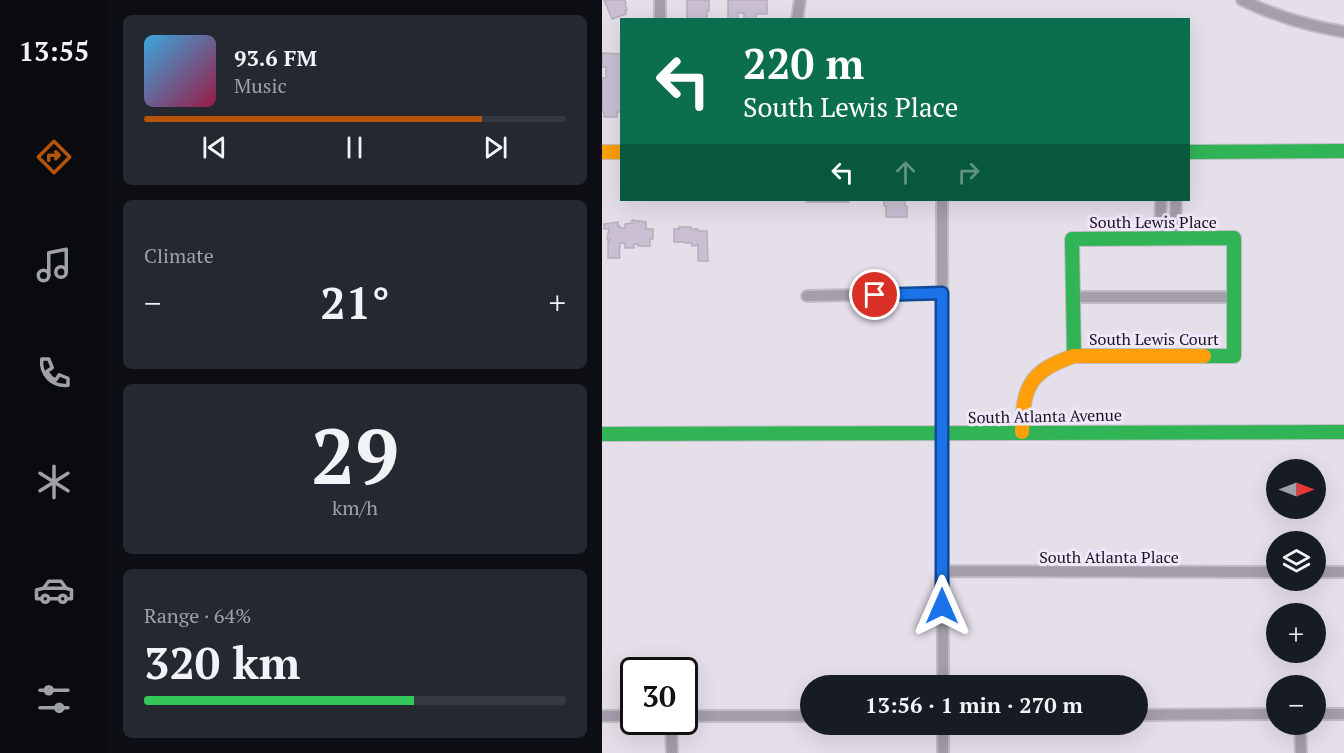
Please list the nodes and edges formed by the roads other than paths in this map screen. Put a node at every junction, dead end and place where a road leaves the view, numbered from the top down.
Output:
1 (660, 0) edge
2 (800, 0) edge
3 (1242, 0) edge
4 (660, 18) edge
5 (797, 18) edge
6 (1344, 32) edge
7 (1344, 151) edge
8 (602, 152) edge
9 (620, 152) edge
10 (1190, 152) edge
11 (942, 201) edge
12 (1160, 201) edge
13 (1176, 201) edge
14 (1160, 238) junction
15 (1175, 238) junction
16 (942, 293) junction
17 (807, 296) dead end
18 (1073, 297) junction
19 (1234, 297) junction
20 (1074, 356) junction
21 (1022, 432) junction
22 (1344, 432) edge
23 (602, 434) edge
24 (942, 434) junction
25 (942, 571) junction
26 (1266, 572) edge
27 (1326, 572) edge
28 (1344, 572) edge
29 (943, 675) edge
30 (1266, 714) edge
31 (1326, 714) edge
32 (1344, 714) edge
33 (1148, 715) edge
34 (602, 716) edge
35 (620, 716) edge
36 (698, 716) edge
37 (800, 716) edge
38 (671, 735) edge
39 (943, 735) edge
40 (1300, 735) edge
41 (672, 753) edge
42 (943, 753) edge
43 (1301, 753) edge

1 - 4 street
2 - 5 street
3 - 6 street
7 - 10 street
8 - 9 street
11 - 16 street
12 - 14 street
13 - 15 street
14 - 15 street, South Lewis Place
14 - 18 street, South Lewis Place
15 - 19 street, South Lewis Place
16 - 17 street
16 - 24 street
18 - 19 street
18 - 20 street
19 - 20 street, South Lewis Court
20 - 21 street
21 - 22 street, South Atlanta Avenue
21 - 24 street, South Atlanta Avenue
23 - 24 street, South Atlanta Avenue
24 - 25 street
25 - 26 street, South Atlanta Place
25 - 29 street
27 - 28 street
30 - 33 street
31 - 32 street
34 - 35 street
36 - 37 street
38 - 41 street
39 - 42 street
40 - 43 street

